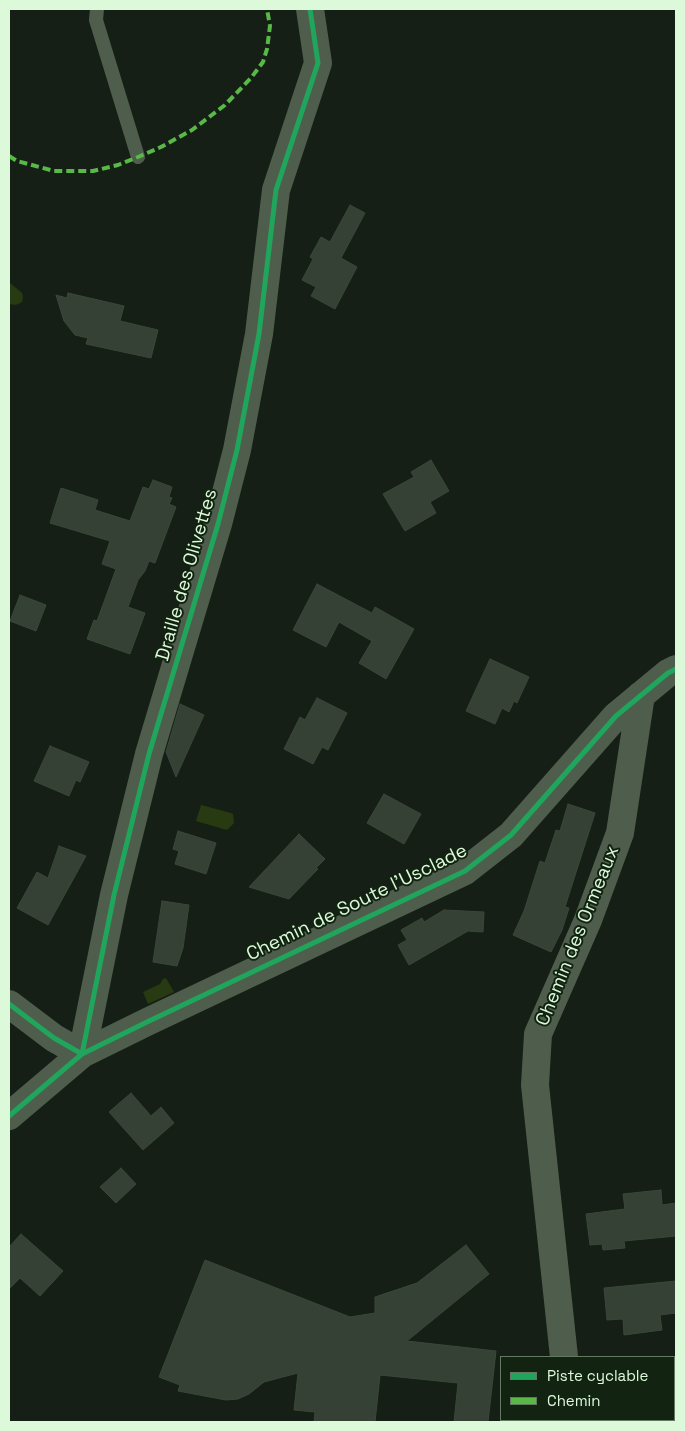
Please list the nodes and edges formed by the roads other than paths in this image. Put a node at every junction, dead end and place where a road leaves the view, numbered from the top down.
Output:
1 (97, 9) edge
2 (310, 9) edge
3 (138, 157) dead end
4 (676, 669) edge
5 (641, 695) junction
6 (9, 1004) edge
7 (82, 1054) junction
8 (9, 1116) edge
9 (564, 1356) edge

1 - 3 lane
2 - 7 street, Draille des Olivettes
4 - 5 street, Chemin de Soute l'Usclade
5 - 7 street, Chemin de Soute l'Usclade
5 - 9 street, Chemin des Ormeaux
6 - 7 street
7 - 8 street

